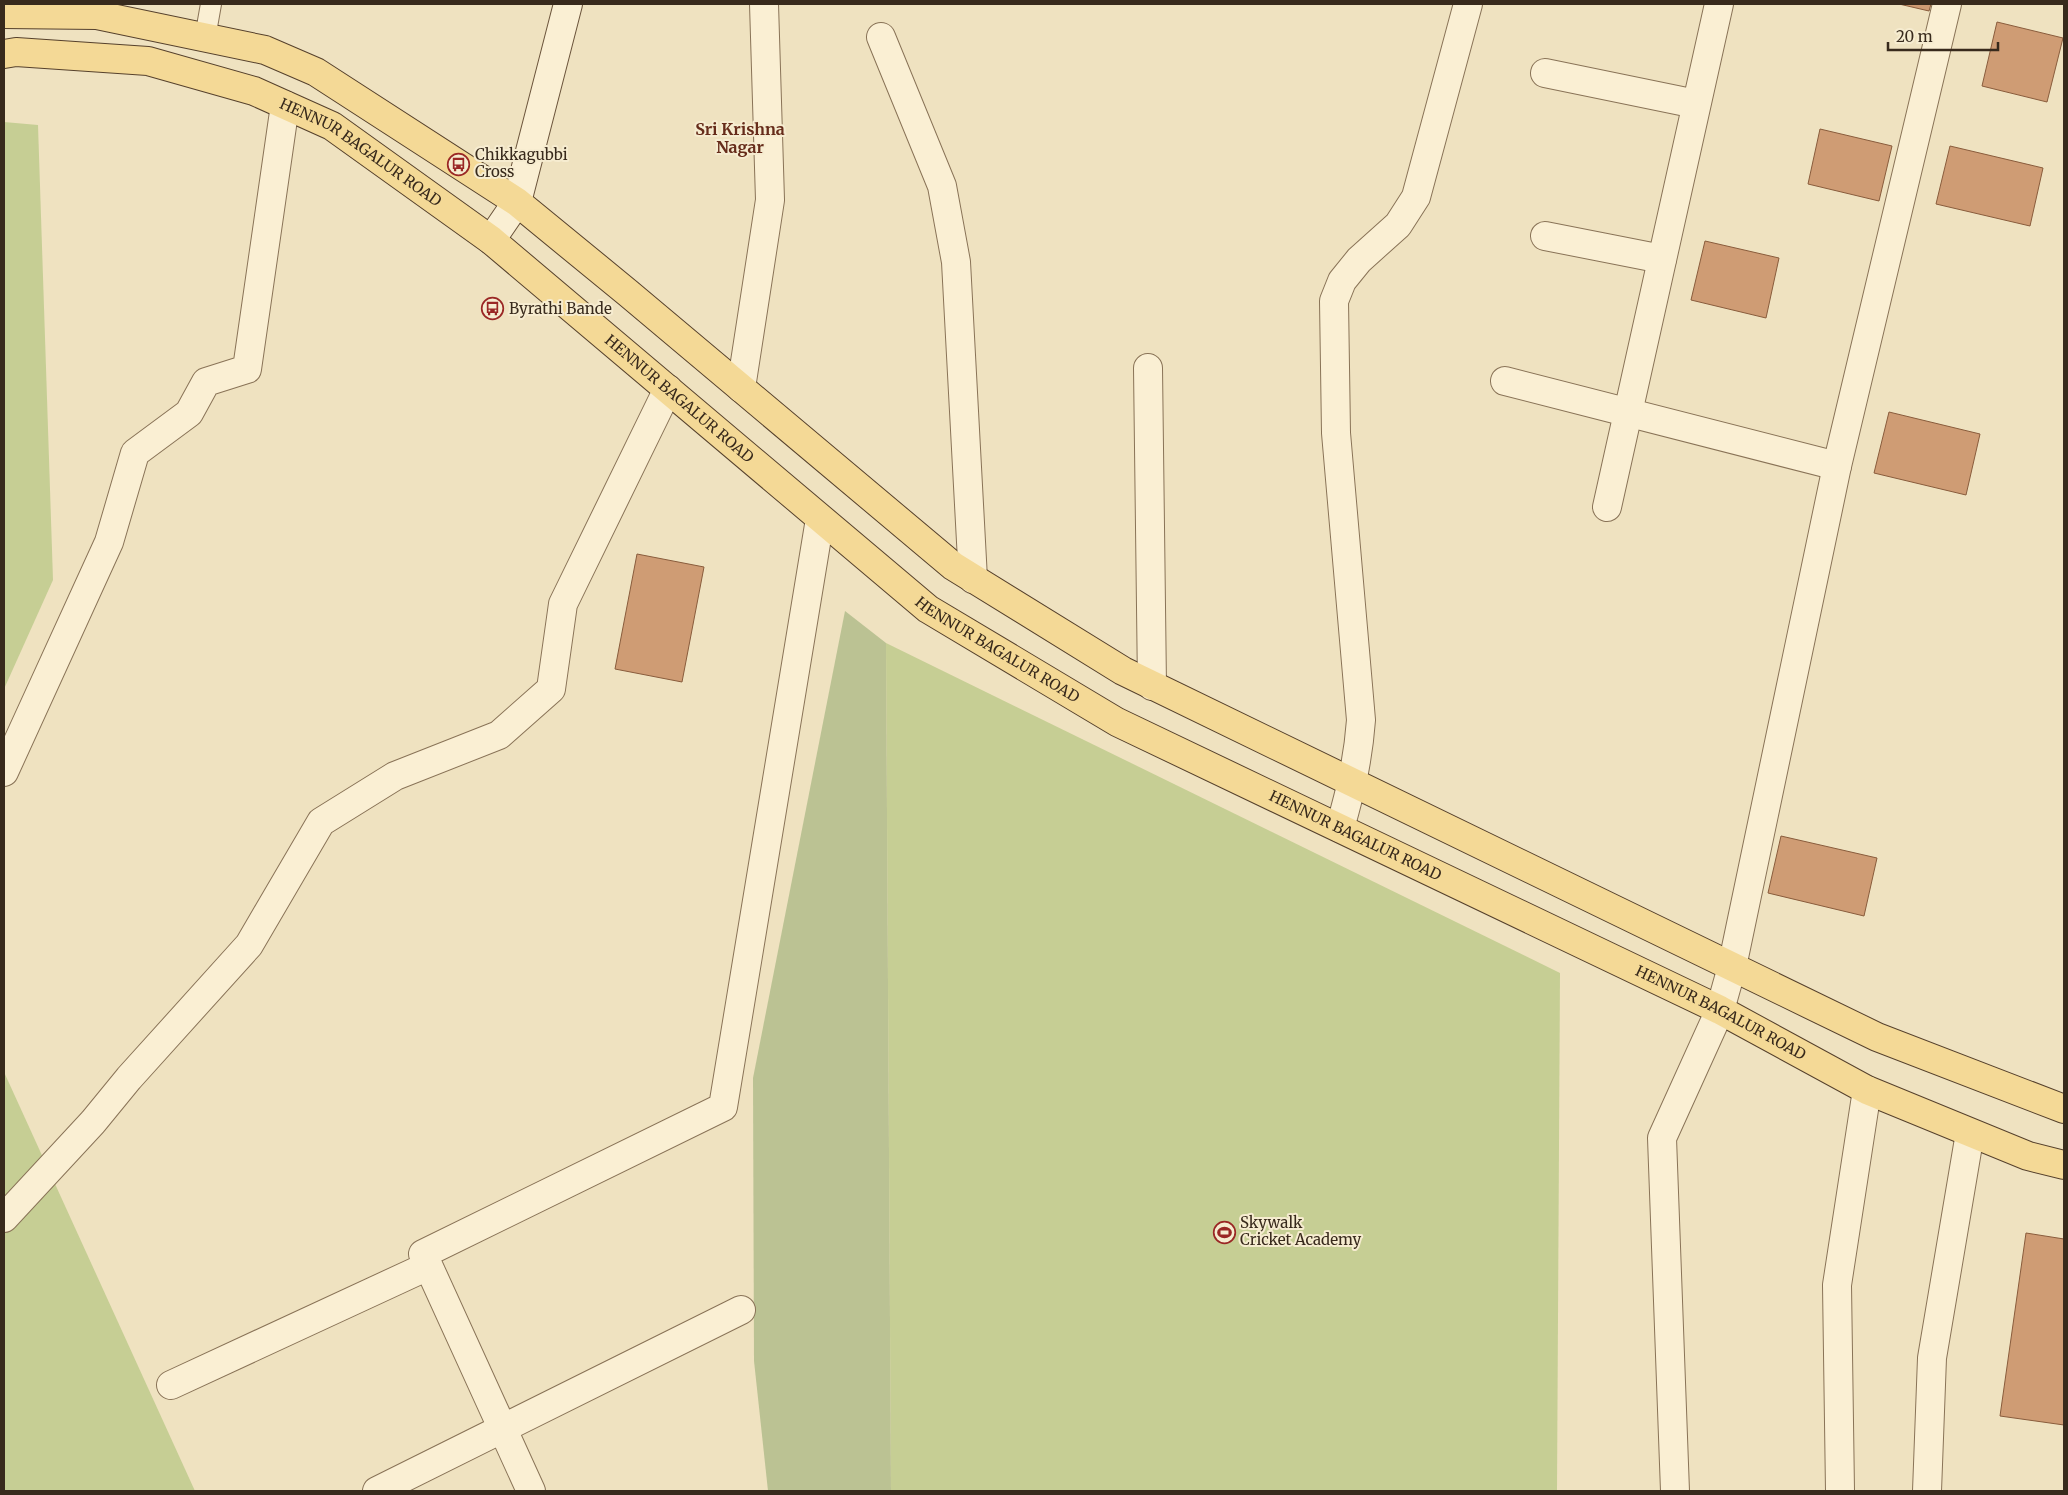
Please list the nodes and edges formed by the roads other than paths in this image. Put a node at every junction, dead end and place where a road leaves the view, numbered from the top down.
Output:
1 (211, 4) edge
2 (568, 4) edge
3 (764, 4) edge
4 (1468, 4) edge
5 (1719, 4) edge
6 (1947, 4) edge
7 (4, 14) edge
8 (881, 37) dead end
9 (205, 38) junction
10 (265, 50) junction
11 (4, 54) edge
12 (1545, 73) dead end
13 (254, 91) junction
14 (1696, 104) junction
15 (285, 105) junction
16 (517, 202) junction
17 (1545, 236) dead end
18 (491, 240) junction
19 (1662, 258) junction
20 (1148, 368) dead end
21 (1505, 381) dead end
22 (741, 388) junction
23 (668, 389) junction
24 (1627, 412) junction
25 (1837, 466) junction
26 (1607, 507) dead end
27 (820, 519) junction
28 (973, 579) junction
29 (1152, 686) junction
30 (4, 772) edge
31 (1353, 783) junction
32 (1340, 828) junction
33 (1732, 968) junction
34 (1720, 1010) junction
35 (1867, 1090) junction
36 (2064, 1109) edge
37 (1970, 1133) junction
38 (2064, 1165) edge
39 (4, 1218) edge
40 (428, 1266) junction
41 (741, 1310) dead end
42 (171, 1385) dead end
43 (503, 1429) junction
44 (377, 1491) edge
45 (531, 1491) edge
46 (1675, 1491) edge
47 (1840, 1491) edge
48 (1927, 1491) edge

1 - 9 lane
2 - 16 street
3 - 22 street
4 - 31 street
5 - 14 street
6 - 25 street
7 - 9 main road
8 - 28 street
9 - 10 main road
10 - 13 main road
10 - 16 main road
11 - 13 main road, HENNUR BAGALUR ROAD
12 - 14 street
13 - 15 main road, HENNUR BAGALUR ROAD
14 - 19 street
15 - 18 main road, HENNUR BAGALUR ROAD
15 - 30 street
16 - 18 street
16 - 22 main road
17 - 19 street
18 - 23 main road, HENNUR BAGALUR ROAD
19 - 24 street
20 - 29 street
21 - 24 street
22 - 28 main road
23 - 27 main road, HENNUR BAGALUR ROAD
23 - 39 street
24 - 25 street
24 - 26 street
25 - 33 street
27 - 32 main road, HENNUR BAGALUR ROAD
27 - 40 street
28 - 29 main road
29 - 31 main road
31 - 32 street
31 - 33 main road
32 - 34 main road, HENNUR BAGALUR ROAD
33 - 34 street
33 - 36 main road
34 - 35 main road, HENNUR BAGALUR ROAD
34 - 46 street
35 - 37 main road, HENNUR BAGALUR ROAD
35 - 47 street
37 - 38 main road, HENNUR BAGALUR ROAD
37 - 48 street
40 - 42 street
40 - 43 street
41 - 43 street
43 - 44 street
43 - 45 street

